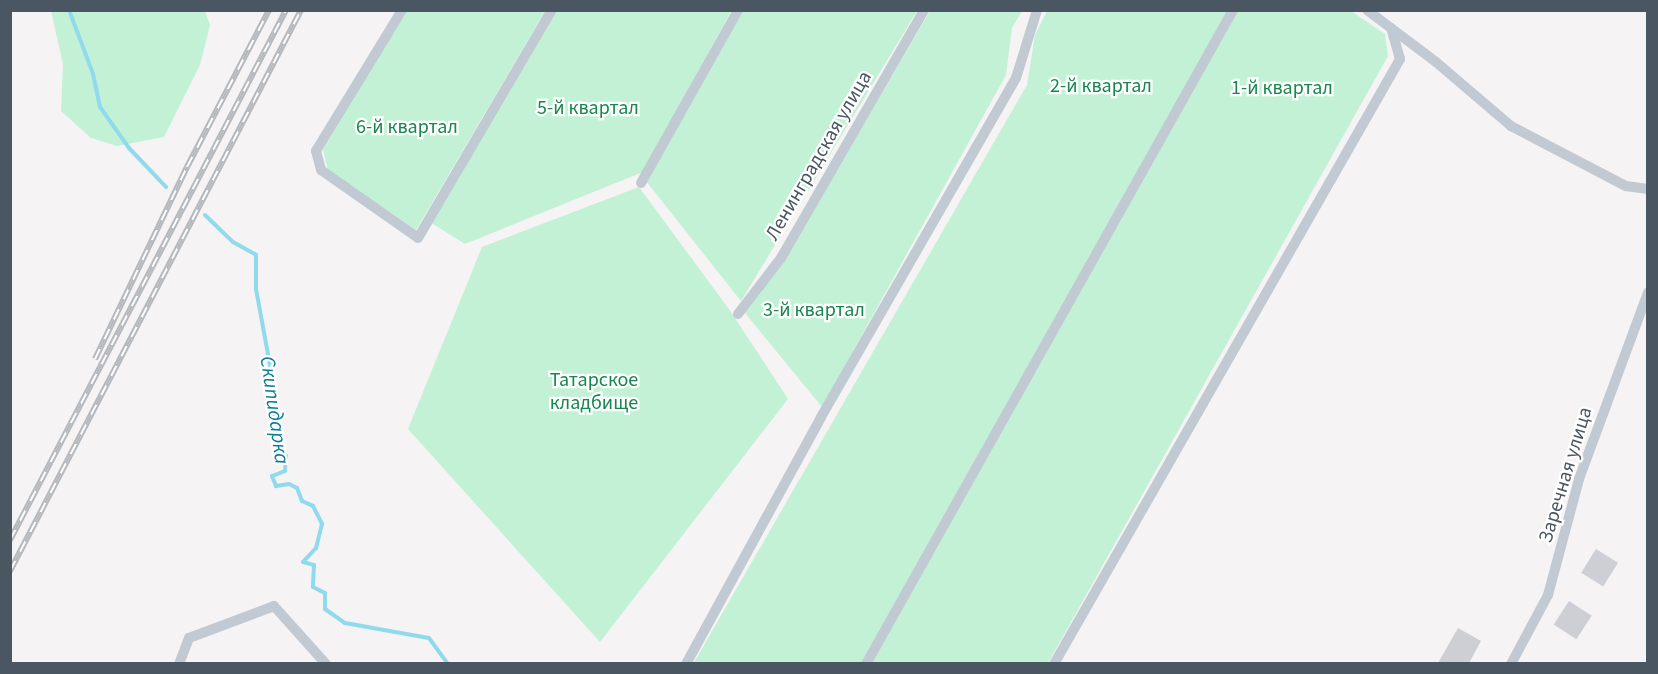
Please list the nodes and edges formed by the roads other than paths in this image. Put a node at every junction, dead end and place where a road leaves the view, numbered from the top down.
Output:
1 (402, 10) edge
2 (552, 10) edge
3 (738, 10) edge
4 (924, 10) edge
5 (1037, 10) edge
6 (1233, 10) edge
7 (1366, 10) edge
8 (1391, 28) junction
9 (640, 183) dead end
10 (1647, 189) edge
11 (1647, 292) edge
12 (738, 314) dead end
13 (179, 663) edge
14 (326, 663) edge
15 (686, 663) edge
16 (866, 663) edge
17 (1054, 663) edge
18 (1511, 663) edge

1 - 2 street
3 - 9 street
4 - 12 street, Ленинградская улица
5 - 15 street
6 - 16 street
7 - 8 street
8 - 10 street
8 - 17 street
11 - 18 street, Заречная улица
13 - 14 street

